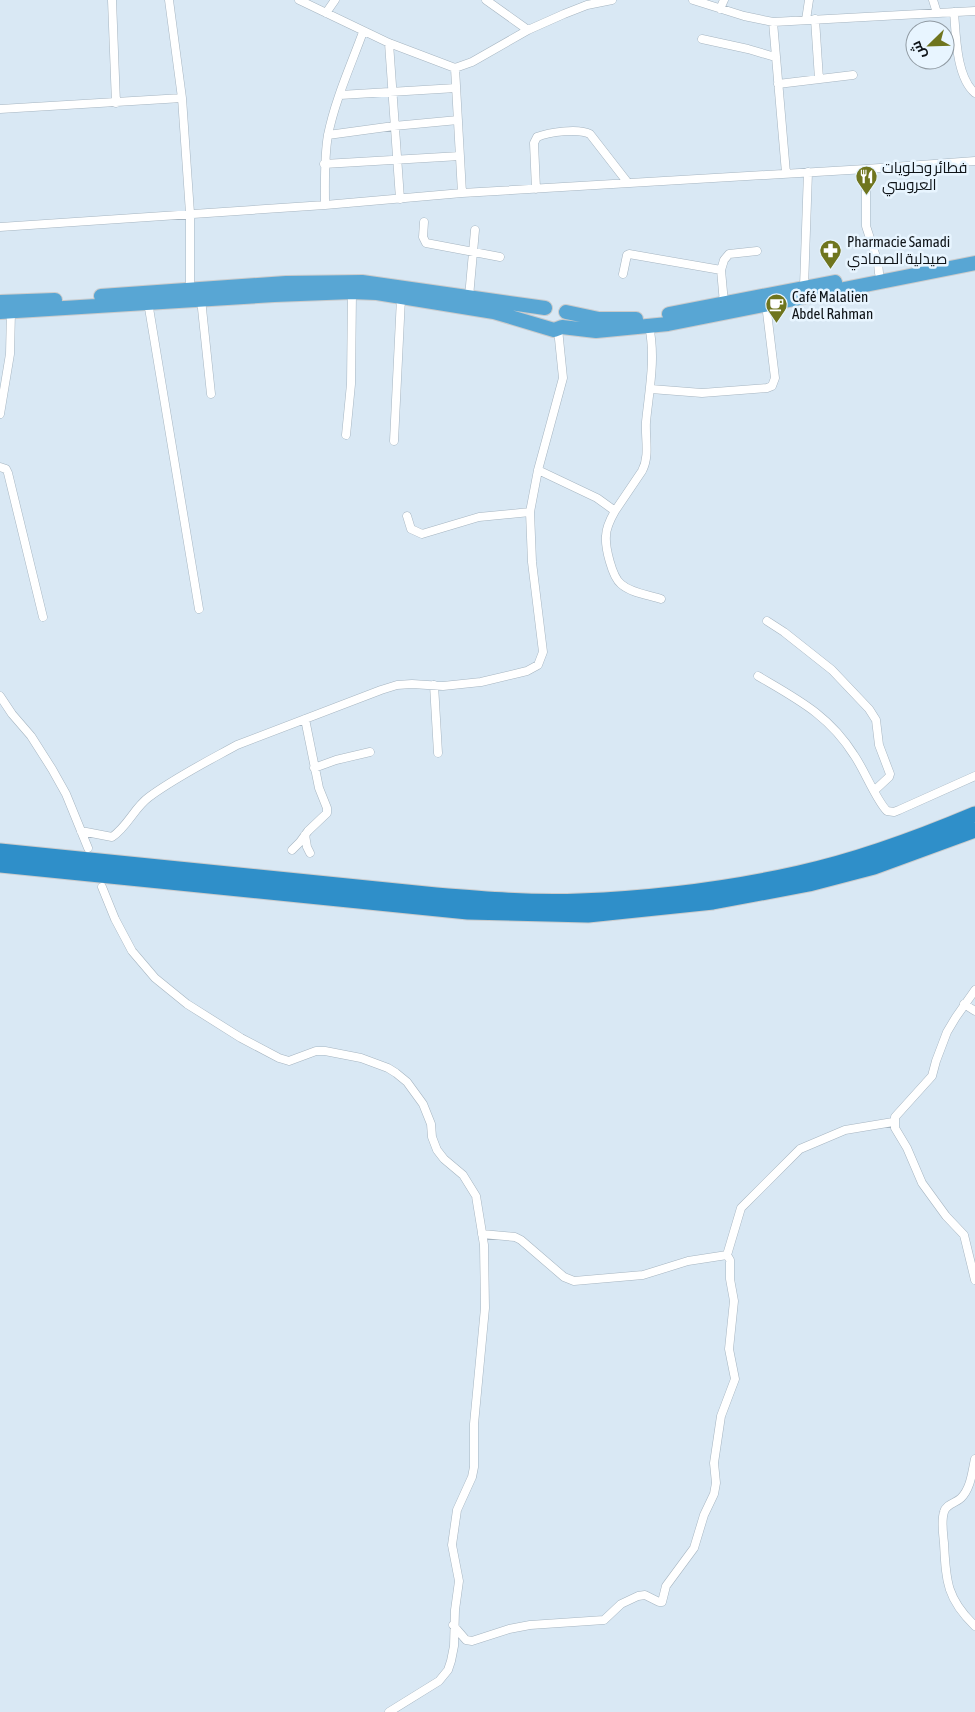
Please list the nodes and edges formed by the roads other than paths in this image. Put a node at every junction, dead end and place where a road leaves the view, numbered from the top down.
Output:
1 (112, 0) edge
2 (170, 0) edge
3 (299, 0) edge
4 (335, 0) edge
5 (486, 0) edge
6 (608, 0) edge
7 (693, 0) edge
8 (724, 0) edge
9 (809, 0) edge
10 (933, 0) edge
11 (720, 10) junction
12 (975, 11) edge
13 (954, 12) junction
14 (326, 13) junction
15 (937, 13) junction
16 (810, 20) junction
17 (773, 22) junction
18 (528, 30) junction
19 (362, 32) junction
20 (702, 39) dead end
21 (389, 43) junction
22 (776, 57) junction
23 (455, 68) junction
24 (853, 75) dead end
25 (819, 79) junction
26 (778, 84) junction
27 (456, 88) junction
28 (392, 93) junction
29 (975, 93) edge
30 (340, 96) junction
31 (182, 98) junction
32 (116, 103) junction
33 (0, 109) edge
34 (458, 120) junction
35 (394, 126) junction
36 (328, 135) junction
37 (460, 156) junction
38 (397, 160) junction
39 (975, 161) edge
40 (324, 164) junction
41 (866, 169) junction
42 (808, 172) junction
43 (786, 173) junction
44 (628, 183) junction
45 (536, 189) junction
46 (462, 194) junction
47 (400, 199) junction
48 (325, 205) junction
49 (190, 213) junction
50 (424, 222) dead end
51 (0, 227) edge
52 (475, 230) dead end
53 (473, 251) junction
54 (758, 251) dead end
55 (975, 253) edge
56 (500, 256) dead end
57 (975, 262) edge
58 (721, 270) junction
59 (879, 273) junction
60 (623, 274) dead end
61 (804, 287) junction
62 (190, 288) junction
63 (352, 292) junction
64 (469, 297) junction
65 (401, 298) junction
66 (201, 299) junction
67 (148, 302) junction
68 (724, 303) junction
69 (766, 304) junction
70 (4, 308) edge
71 (546, 308) junction
72 (566, 312) junction
73 (649, 326) junction
74 (555, 328) junction
75 (650, 389) junction
76 (211, 394) dead end
77 (0, 414) edge
78 (346, 435) dead end
79 (394, 441) dead end
80 (0, 467) edge
81 (538, 470) junction
82 (615, 511) junction
83 (530, 512) junction
84 (407, 516) dead end
85 (661, 599) dead end
86 (199, 608) dead end
87 (43, 617) dead end
88 (767, 621) dead end
89 (758, 676) dead end
90 (434, 685) junction
91 (0, 696) edge
92 (305, 719) junction
93 (370, 752) dead end
94 (438, 753) dead end
95 (314, 768) junction
96 (975, 776) edge
97 (875, 790) junction
98 (975, 814) edge
99 (975, 830) edge
100 (81, 831) junction
101 (305, 835) junction
102 (88, 848) dead end
103 (292, 850) dead end
104 (0, 851) edge
105 (310, 853) dead end
106 (0, 865) edge
107 (102, 887) dead end
108 (975, 990) edge
109 (964, 1004) junction
110 (975, 1011) edge
111 (893, 1122) junction
112 (482, 1234) junction
113 (726, 1255) junction
114 (975, 1280) edge
115 (975, 1459) edge
116 (453, 1625) junction
117 (975, 1626) edge
118 (389, 1712) edge

1 - 32 street
2 - 31 street
3 - 14 street
4 - 14 street
5 - 18 street
6 - 18 street
7 - 11 street
8 - 11 street
9 - 16 street
10 - 15 street
11 - 17 street
12 - 13 street
13 - 15 street
13 - 29 street
14 - 19 street
15 - 16 street
16 - 17 street
16 - 25 street
17 - 22 street
18 - 23 street
19 - 21 street
19 - 30 street
20 - 22 street
21 - 23 street
21 - 28 street
22 - 26 street
23 - 27 street
24 - 25 street
25 - 26 street
26 - 43 street
27 - 28 street
27 - 34 street
28 - 30 street
28 - 35 street
30 - 36 street
31 - 32 street
31 - 49 street
32 - 33 street
34 - 35 street
34 - 37 street
35 - 36 street
35 - 38 street
36 - 40 street
37 - 38 street
37 - 46 street
38 - 40 street
38 - 47 street
39 - 41 street
40 - 48 street
41 - 42 street
41 - 59 street
42 - 43 street
42 - 61 street
43 - 44 street
44 - 45 street
44 - 45 street
45 - 46 street
46 - 47 street
47 - 48 street
48 - 49 street
49 - 51 street
49 - 62 street
50 - 53 street
52 - 53 street
53 - 56 street
53 - 64 street
54 - 58 street
55 - 59 highway
57 - 69 highway
58 - 60 street
58 - 68 street
59 - 61 highway
61 - 68 highway
62 - 64 highway
62 - 70 highway
63 - 65 highway
63 - 66 highway
63 - 78 street
64 - 71 highway
65 - 74 highway
65 - 79 street
66 - 67 highway
66 - 76 street
67 - 70 highway
67 - 86 street
68 - 72 highway
69 - 73 highway
69 - 75 street
70 - 77 street
71 - 72 highway
71 - 74 highway
72 - 74 highway
73 - 74 highway
73 - 75 street
74 - 81 street
75 - 82 street
80 - 87 street
81 - 82 street
81 - 83 street
82 - 85 street
83 - 84 street
83 - 90 street
88 - 97 street
89 - 97 street
90 - 92 street
90 - 94 street
91 - 100 street
92 - 95 street
92 - 100 street
93 - 95 street
95 - 101 street
96 - 97 street
98 - 104 highway
99 - 106 highway
100 - 102 street
101 - 103 street
101 - 105 street
107 - 112 street
108 - 109 street
109 - 110 street
109 - 111 street
111 - 113 street
111 - 114 street
112 - 113 street
112 - 116 street
113 - 116 street
115 - 117 street
116 - 118 street

